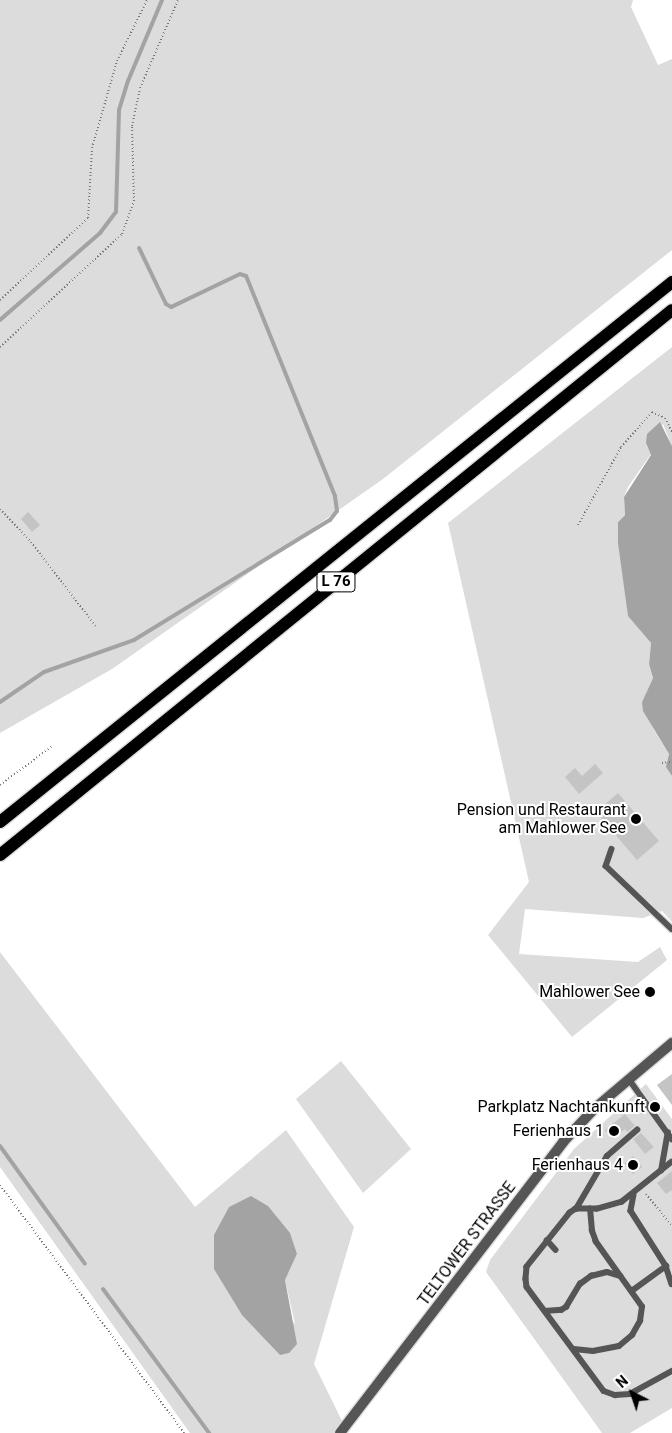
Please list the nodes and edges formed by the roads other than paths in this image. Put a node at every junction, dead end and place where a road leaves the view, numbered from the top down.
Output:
1 (672, 282) edge
2 (672, 310) edge
3 (0, 822) edge
4 (612, 849) dead end
5 (0, 855) edge
6 (672, 929) edge
7 (672, 1043) edge
8 (629, 1079) junction
9 (637, 1130) dead end
10 (670, 1136) edge
11 (672, 1162) edge
12 (661, 1172) junction
13 (634, 1195) junction
14 (576, 1209) junction
15 (590, 1209) junction
16 (547, 1240) junction
17 (556, 1250) dead end
18 (666, 1266) junction
19 (621, 1276) junction
20 (672, 1284) edge
21 (633, 1290) junction
22 (545, 1310) junction
23 (574, 1349) junction
24 (672, 1371) edge
25 (340, 1433) edge

1 - 3 main road, L 76
2 - 5 main road, L 76
4 - 6 lane
7 - 8 street, TELTOWER STRASSE
8 - 10 lane
8 - 25 street, TELTOWER STRASSE
9 - 14 lane
10 - 12 lane
11 - 12 lane
12 - 13 lane
13 - 15 lane
13 - 18 lane
14 - 15 lane
14 - 16 lane
15 - 19 lane
16 - 17 lane
16 - 22 lane
18 - 20 lane
18 - 21 lane
19 - 21 lane
19 - 22 lane
21 - 23 lane
22 - 23 lane
23 - 24 lane

